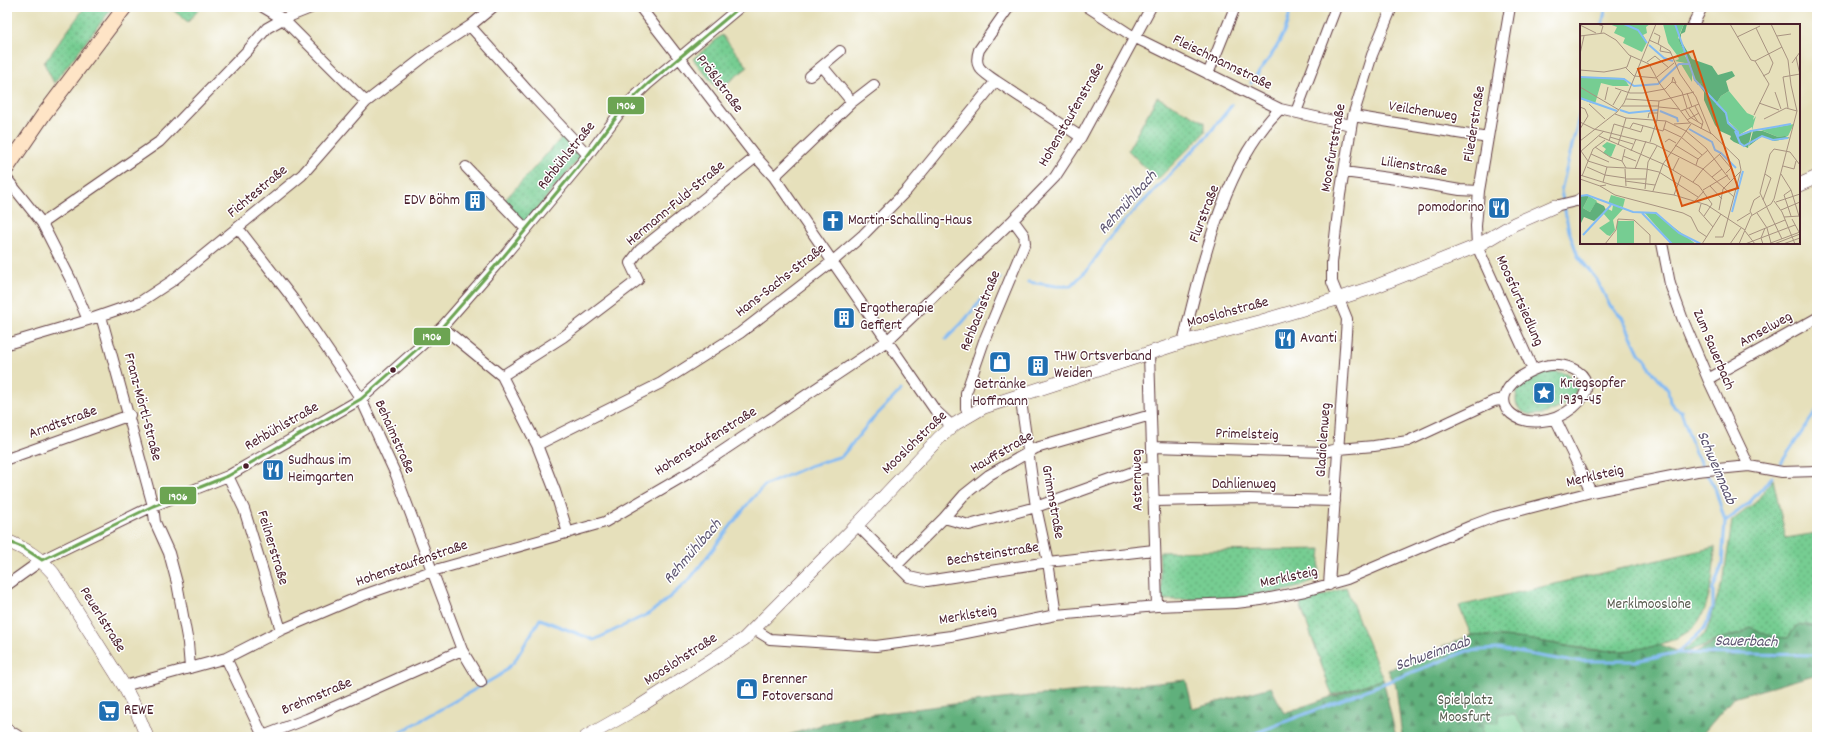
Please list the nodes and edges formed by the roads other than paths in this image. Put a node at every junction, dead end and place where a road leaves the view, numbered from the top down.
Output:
1 (125, 7) edge
2 (262, 7) edge
3 (312, 7) edge
4 (493, 7) edge
5 (640, 7) edge
6 (740, 7) edge
7 (1010, 7) edge
8 (1088, 7) edge
9 (1151, 7) edge
10 (1235, 7) edge
11 (1336, 7) edge
12 (1392, 7) edge
13 (1510, 7) edge
14 (1702, 7) edge
15 (283, 19) junction
16 (1694, 24) edge
17 (470, 26) junction
18 (1134, 37) junction
19 (840, 51) dead end
20 (680, 57) junction
21 (822, 66) junction
22 (1208, 74) junction
23 (810, 76) dead end
24 (996, 81) junction
25 (874, 85) dead end
26 (366, 102) junction
27 (852, 102) junction
28 (1280, 109) junction
29 (1296, 112) junction
30 (1352, 121) junction
31 (1080, 137) junction
32 (1488, 138) junction
33 (588, 154) junction
34 (756, 157) junction
35 (466, 167) dead end
36 (7, 168) edge
37 (1344, 172) junction
38 (774, 177) junction
39 (1817, 177) edge
40 (7, 179) edge
41 (1800, 185) edge
42 (1479, 191) junction
43 (1580, 200) edge
44 (1555, 206) joint
45 (1013, 220) junction
46 (42, 223) junction
47 (238, 228) junction
48 (526, 229) junction
49 (1662, 244) edge
50 (1477, 246) junction
51 (833, 261) junction
52 (1340, 298) junction
53 (101, 316) junction
54 (1817, 318) edge
55 (88, 320) junction
56 (442, 327) junction
57 (887, 342) junction
58 (1183, 342) junction
59 (7, 344) edge
60 (1149, 354) junction
61 (1533, 370) junction
62 (502, 376) junction
63 (1708, 379) junction
64 (1020, 394) junction
65 (361, 398) junction
66 (1504, 399) junction
67 (130, 415) junction
68 (969, 416) junction
69 (1151, 417) junction
70 (1555, 418) junction
71 (952, 426) junction
72 (537, 445) junction
73 (1153, 447) junction
74 (1339, 448) junction
75 (1028, 453) junction
76 (7, 459) edge
77 (1749, 466) junction
78 (1152, 468) junction
79 (1817, 471) edge
80 (228, 476) junction
81 (1591, 492) junction
82 (1154, 501) junction
83 (1335, 501) junction
84 (153, 506) junction
85 (1036, 507) junction
86 (944, 518) junction
87 (857, 525) junction
88 (568, 533) junction
89 (7, 541) edge
90 (1154, 550) junction
91 (42, 560) junction
92 (1048, 562) junction
93 (897, 565) junction
94 (432, 571) junction
95 (7, 585) edge
96 (1329, 585) junction
97 (1157, 606) junction
98 (1056, 615) junction
99 (754, 629) junction
100 (282, 630) junction
101 (462, 650) junction
102 (226, 658) junction
103 (190, 668) junction
104 (481, 682) dead end
105 (124, 686) junction
106 (7, 729) edge
107 (20, 737) edge
108 (147, 737) edge
109 (586, 737) edge

1 - 36 main road
2 - 15 street
3 - 15 street
4 - 17 street, Fichtestraße
5 - 20 street, Prößlstraße
6 - 20 street, Rehbühlstraße
7 - 24 street
8 - 18 street, Fleischmannstraße
9 - 18 street, Hohenstaufenstraße
10 - 22 street
11 - 29 street
12 - 30 street, Moosfurtstraße
13 - 32 street, Fliederstraße
14 - 16 street
15 - 26 street
15 - 46 street
17 - 26 street, Fichtestraße
17 - 33 street
18 - 22 street, Fleischmannstraße
18 - 31 street, Hohenstaufenstraße
19 - 21 street
20 - 33 street, Rehbühlstraße
20 - 34 street, Prößlstraße
21 - 23 street
21 - 27 street
22 - 28 street, Fleischmannstraße
24 - 31 street
24 - 51 street, Hans-Sachs-Straße
25 - 27 street
26 - 47 street, Fichtestraße
27 - 38 street
28 - 29 street, Fleischmannstraße
28 - 58 street, Flurstraße
29 - 30 street, Fleischmannstraße
30 - 32 street, Veilchenweg
30 - 37 street, Moosfurtstraße
31 - 45 street, Hohenstaufenstraße
32 - 42 street, Fliederstraße
33 - 48 street, Rehbühlstraße
34 - 38 street, Prößlstraße
34 - 62 street, Hermann-Fuld-Straße
35 - 48 street
37 - 42 street, Lilienstraße
37 - 52 street, Moosfurtstraße
38 - 51 street, Prößlstraße
39 - 41 street
40 - 46 street
42 - 50 street, Fliederstraße
43 - 44 street, Mooslohstraße
44 - 50 street, Mooslohstraße
45 - 57 street, Hohenstaufenstraße
45 - 68 street, Rehbachstraße
46 - 55 street
47 - 53 street, Fichtestraße
47 - 65 street, Behaimstraße
48 - 56 street, Rehbühlstraße
49 - 63 street, Zum Sauerbach
50 - 52 street, Mooslohstraße
50 - 61 street, Moosfurtsiedlung
51 - 57 street, Prößlstraße
51 - 72 street, Hans-Sachs-Straße
52 - 58 street, Mooslohstraße
52 - 74 street, Gladiolenweg
53 - 55 street, Fichtestraße
53 - 67 street, Franz-Mörtl-Straße
54 - 63 street, Amselweg
55 - 59 street, Fichtestraße
56 - 62 street
56 - 65 street, Rehbühlstraße
57 - 71 street, Prößlstraße
57 - 88 street, Hohenstaufenstraße
58 - 60 street, Mooslohstraße
60 - 64 street, Mooslohstraße
60 - 69 street, Asternweg
61 - 66 street, Moosfurtsiedlung
61 - 70 street, Moosfurtsiedlung
62 - 72 street
63 - 77 street, Zum Sauerbach
64 - 68 street, Mooslohstraße
64 - 75 street, Grimmstraße
65 - 80 street, Rehbühlstraße
65 - 94 street, Behaimstraße
66 - 70 street, Moosfurtsiedlung
66 - 74 street
67 - 76 street, Arndtstraße
67 - 84 street, Franz-Mörtl-Straße
68 - 71 street, Mooslohstraße
69 - 73 street, Asternweg
69 - 75 street, Hauffstraße
70 - 81 street
71 - 87 street, Mooslohstraße
72 - 88 street
73 - 74 street, Primelsteig
73 - 78 street, Asternweg
74 - 83 street, Gladiolenweg
75 - 85 street, Grimmstraße
75 - 86 street, Hauffstraße
77 - 79 street, Merklsteig
77 - 81 street, Merklsteig
78 - 82 street, Asternweg
78 - 85 street
80 - 84 street, Rehbühlstraße
80 - 100 street, Feilnerstraße
81 - 96 street, Merklsteig
82 - 83 street, Dahlienweg
82 - 90 street, Asternweg
83 - 96 street, Gladiolenweg
84 - 91 street, Rehbühlstraße
84 - 103 street, Franz-Mörtl-Straße
85 - 86 street
85 - 92 street, Grimmstraße
86 - 93 street, Hauffstraße
87 - 93 street, Bechsteinstraße
87 - 99 street, Mooslohstraße
88 - 94 street, Hohenstaufenstraße
89 - 91 street, Peuerlstraße
90 - 92 street, Bechsteinstraße
90 - 97 street, Asternweg
91 - 95 street, Rehbühlstraße
91 - 105 street, Peuerlstraße
92 - 93 street, Bechsteinstraße
92 - 98 street, Grimmstraße
94 - 100 street, Hohenstaufenstraße
94 - 101 street, Behaimstraße
96 - 97 street, Merklsteig
97 - 98 street, Merklsteig
98 - 99 street, Merklsteig
99 - 109 street, Mooslohstraße
100 - 102 street, Hohenstaufenstraße
101 - 102 street, Brehmstraße
101 - 104 street, Behaimstraße
102 - 103 street, Hohenstaufenstraße
103 - 105 street, Hohenstaufenstraße
105 - 108 street, Peuerlstraße
106 - 107 street

